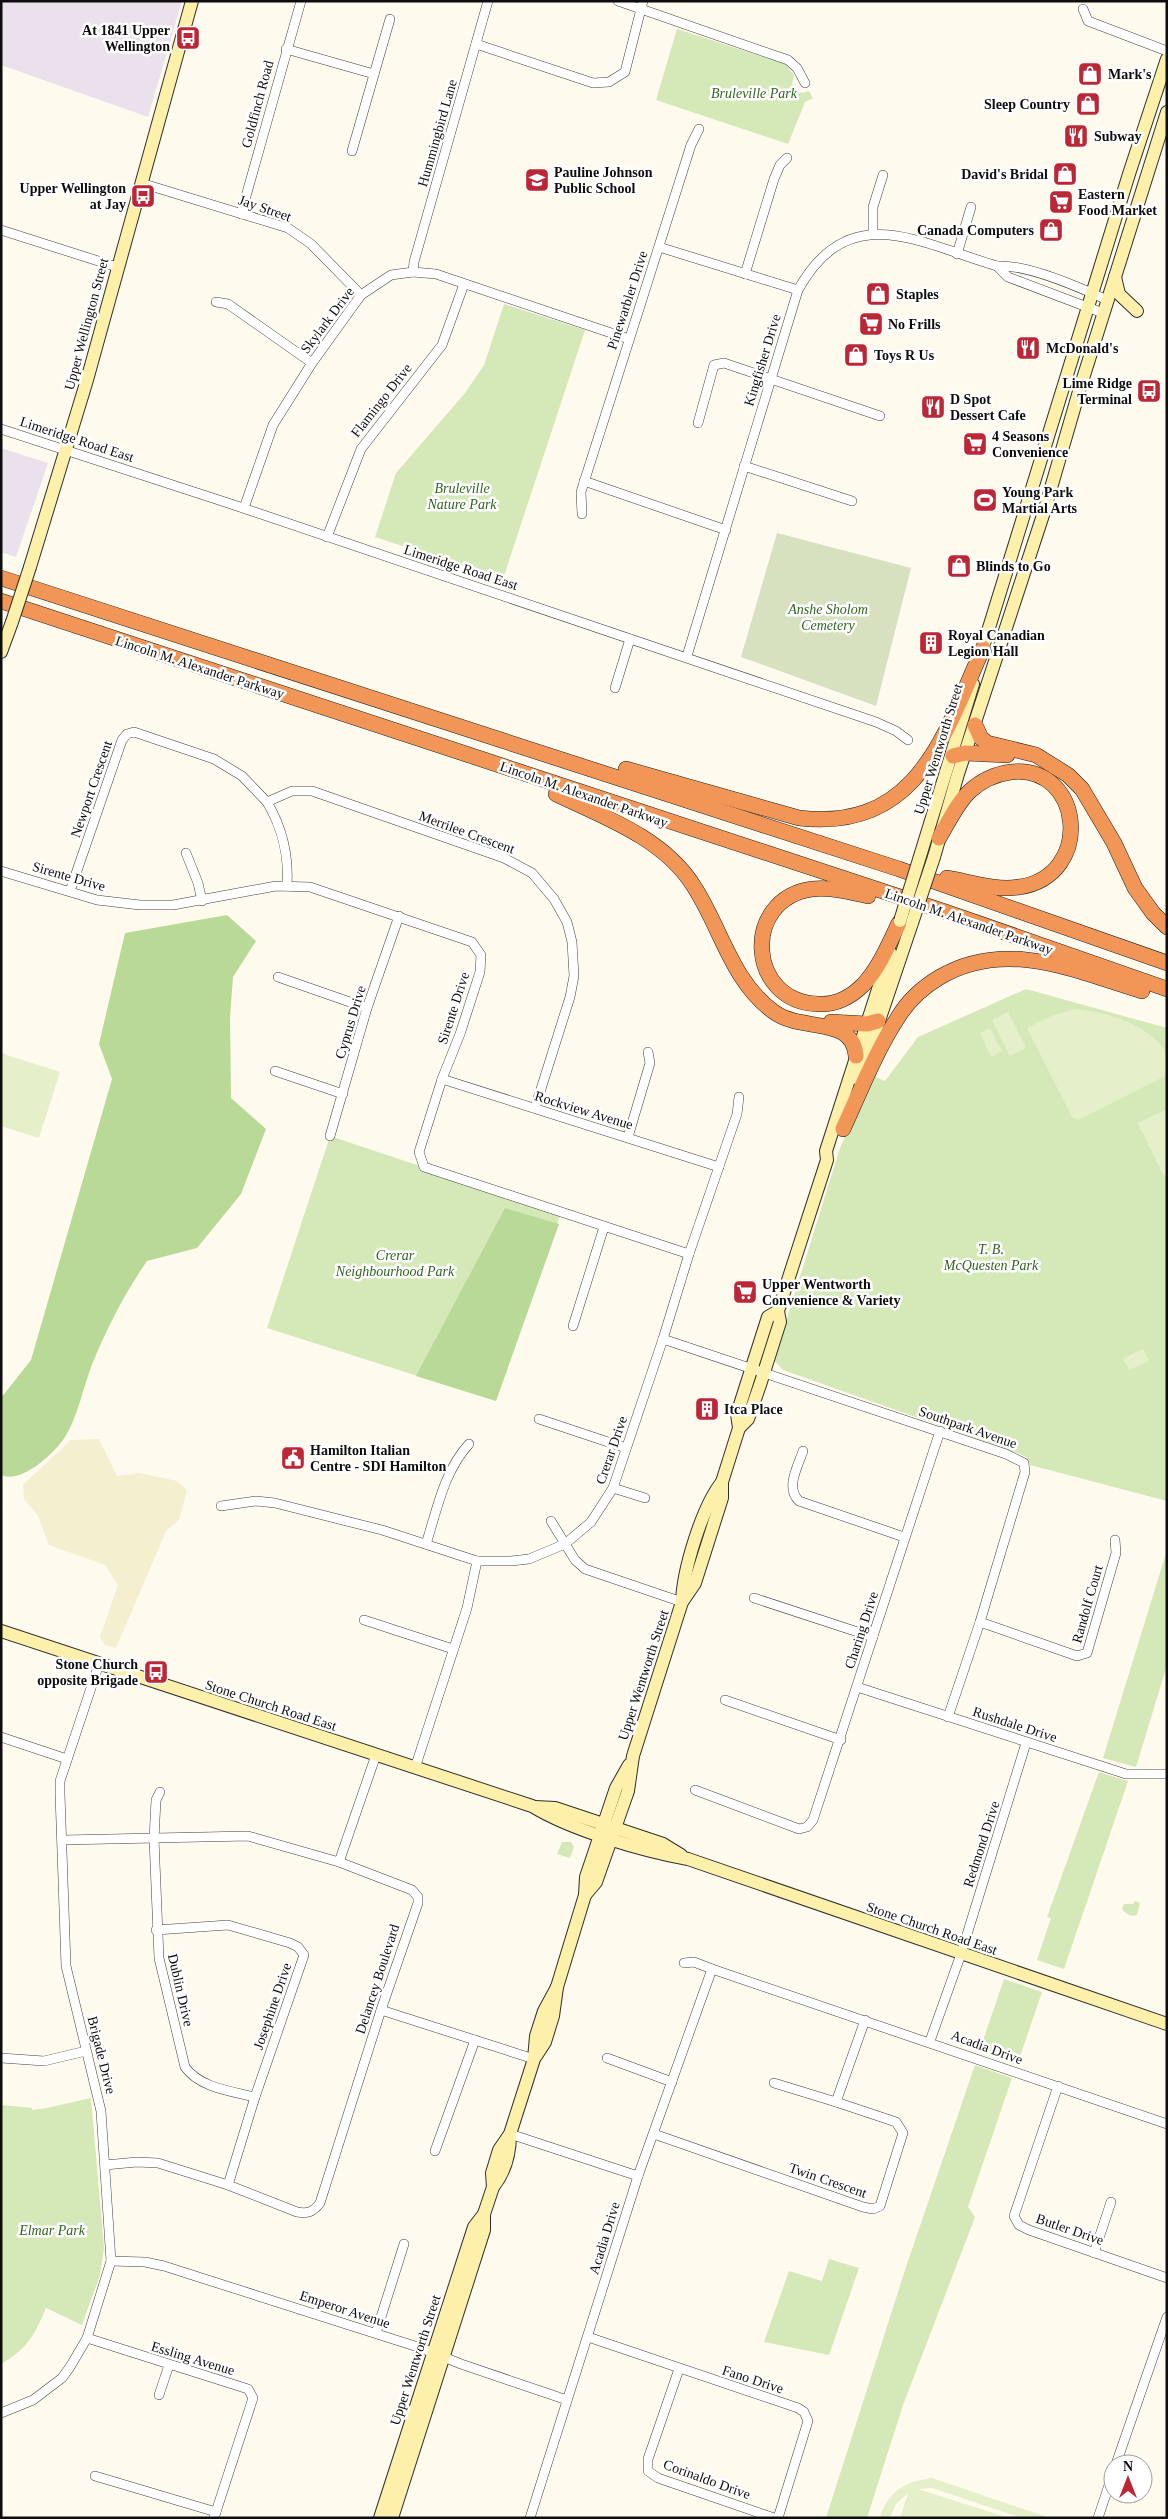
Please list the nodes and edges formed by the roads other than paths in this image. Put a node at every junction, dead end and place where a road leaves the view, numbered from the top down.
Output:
1 (192, 1) edge
2 (300, 1) edge
3 (488, 1) edge
4 (618, 1) edge
5 (642, 5) edge
6 (1083, 9) dead end
7 (390, 19) dead end
8 (476, 44) junction
9 (286, 49) junction
10 (1167, 50) edge
11 (1167, 59) edge
12 (374, 74) junction
13 (805, 83) dead end
14 (1167, 112) edge
15 (699, 129) dead end
16 (352, 151) dead end
17 (787, 158) dead end
18 (883, 175) dead end
19 (141, 183) junction
20 (971, 207) dead end
21 (241, 214) junction
22 (1, 230) edge
23 (874, 233) junction
24 (659, 247) junction
25 (957, 254) junction
26 (997, 266) junction
27 (117, 267) junction
28 (413, 272) junction
29 (745, 274) junction
30 (1115, 274) junction
31 (464, 284) junction
32 (798, 290) junction
33 (361, 295) junction
34 (1091, 300) junction
35 (216, 302) dead end
36 (1105, 306) junction
37 (1137, 311) dead end
38 (629, 339) junction
39 (312, 363) junction
40 (770, 379) junction
41 (1060, 399) junction
42 (880, 416) dead end
43 (698, 423) dead end
44 (1, 429) edge
45 (66, 450) junction
46 (1058, 463) junction
47 (744, 466) junction
48 (584, 481) junction
49 (852, 502) dead end
50 (244, 508) junction
51 (582, 514) dead end
52 (726, 530) junction
53 (1038, 530) junction
54 (327, 537) junction
55 (1013, 549) junction
56 (1, 578) edge
57 (1000, 589) junction
58 (1, 601) edge
59 (630, 639) junction
60 (983, 648) junction
61 (999, 650) junction
62 (1, 652) edge
63 (687, 656) junction
64 (615, 688) dead end
65 (975, 724) junction
66 (479, 731) junction
67 (908, 740) dead end
68 (959, 754) junction
69 (1056, 768) junction
70 (527, 774) junction
71 (267, 801) junction
72 (939, 838) junction
73 (186, 853) dead end
74 (927, 855) junction
75 (899, 869) junction
76 (1, 871) edge
77 (287, 886) junction
78 (70, 891) junction
79 (202, 901) junction
80 (946, 912) junction
81 (399, 916) junction
82 (904, 922) junction
83 (1167, 926) edge
84 (1167, 963) edge
85 (278, 977) dead end
86 (1167, 989) edge
87 (756, 995) junction
88 (1167, 999) edge
89 (367, 1008) junction
90 (872, 1022) junction
91 (648, 1052) dead end
92 (856, 1056) junction
93 (275, 1071) dead end
94 (442, 1079) junction
95 (343, 1094) junction
96 (739, 1097) dead end
97 (535, 1108) junction
98 (843, 1129) junction
99 (330, 1136) dead end
100 (628, 1137) junction
101 (827, 1160) junction
102 (719, 1168) junction
103 (604, 1227) junction
104 (689, 1254) junction
105 (778, 1311) junction
106 (572, 1326) dead end
107 (663, 1339) junction
108 (752, 1368) junction
109 (765, 1372) junction
110 (539, 1419) dead end
111 (739, 1428) junction
112 (940, 1431) junction
113 (469, 1444) dead end
114 (626, 1448) junction
115 (803, 1451) dead end
116 (614, 1488) junction
117 (645, 1498) dead end
118 (221, 1506) dead end
119 (551, 1521) dead end
120 (904, 1537) junction
121 (1116, 1540) dead end
122 (426, 1544) junction
123 (565, 1544) junction
124 (477, 1560) junction
125 (754, 1598) dead end
126 (682, 1602) junction
127 (364, 1620) dead end
128 (980, 1622) junction
129 (1, 1631) edge
130 (873, 1637) junction
131 (453, 1649) junction
132 (99, 1664) junction
133 (857, 1687) junction
134 (725, 1700) dead end
135 (948, 1717) junction
136 (1, 1737) edge
137 (840, 1740) junction
138 (1026, 1743) junction
139 (376, 1755) junction
140 (67, 1759) junction
141 (414, 1768) junction
142 (1167, 1774) edge
143 (695, 1790) dead end
144 (160, 1792) dead end
145 (608, 1831) junction
146 (154, 1839) junction
147 (63, 1840) junction
148 (339, 1862) junction
149 (156, 1930) junction
150 (961, 1954) junction
151 (684, 1963) dead end
152 (712, 1969) junction
153 (381, 2010) junction
154 (865, 2020) junction
155 (1167, 2024) edge
156 (475, 2040) junction
157 (930, 2042) junction
158 (86, 2051) junction
159 (1, 2058) edge
160 (607, 2058) dead end
161 (534, 2059) junction
162 (672, 2082) junction
163 (774, 2083) dead end
164 (1058, 2086) junction
165 (255, 2097) junction
166 (836, 2102) junction
167 (1167, 2124) edge
168 (510, 2134) junction
169 (654, 2134) junction
170 (435, 2152) dead end
171 (105, 2165) junction
172 (638, 2176) junction
173 (228, 2185) junction
174 (1111, 2202) dead end
175 (404, 2244) dead end
176 (1094, 2253) junction
177 (110, 2261) junction
178 (1167, 2278) edge
179 (1167, 2317) edge
180 (1165, 2327) edge
181 (376, 2333) junction
182 (588, 2337) junction
183 (88, 2338) junction
184 (438, 2355) junction
185 (168, 2365) junction
186 (679, 2369) junction
187 (159, 2395) dead end
188 (566, 2400) junction
189 (1, 2413) edge
190 (1120, 2454) edge
191 (95, 2476) dead end
192 (1103, 2503) edge
193 (215, 2515) edge
194 (380, 2518) edge
195 (392, 2518) edge
196 (530, 2518) edge
197 (774, 2518) edge
198 (778, 2518) edge
199 (1098, 2518) edge

1 - 19 main road, Upper Wellington Street
2 - 9 street, Goldfinch Road
3 - 8 street, Hummingbird Lane
4 - 5 street
5 - 8 street
5 - 13 street
6 - 10 street
7 - 12 street
8 - 28 street, Hummingbird Lane
9 - 12 street
9 - 21 street, Goldfinch Road
11 - 34 main road, Upper Wentworth Street
12 - 16 street
14 - 30 main road, Upper Wentworth Street
15 - 24 street, Pinewarbler Drive
17 - 29 street
18 - 23 street
19 - 21 street, Jay Street
19 - 27 main road, Upper Wellington Street
20 - 25 street
21 - 33 street, Jay Street
22 - 27 street
23 - 25 street, Kingfisher Drive
23 - 32 street, Kingfisher Drive
24 - 29 street
24 - 38 street, Pinewarbler Drive
25 - 26 street, Kingfisher Drive
26 - 34 street, Kingfisher Drive
26 - 34 street, Kingfisher Drive
27 - 45 main road, Upper Wellington Street
28 - 31 street, Skylark Drive
28 - 33 street, Skylark Drive
29 - 32 street
30 - 36 main road, Upper Wentworth Street
30 - 37 main road
31 - 38 street, Skylark Drive
31 - 54 street, Flamingo Drive
32 - 40 street, Kingfisher Drive
33 - 39 street, Skylark Drive
34 - 36 street, Kingfisher Drive
34 - 36 street, Kingfisher Drive
34 - 41 main road, Upper Wentworth Street
35 - 39 street
36 - 46 main road, Upper Wentworth Street
38 - 48 street, Pinewarbler Drive
39 - 50 street, Skylark Drive
40 - 42 street
40 - 43 street
40 - 47 street, Kingfisher Drive
41 - 46 main road
41 - 55 main road, Upper Wentworth Street
44 - 45 street, Limeridge Road East
45 - 50 street, Limeridge Road East
45 - 62 main road, Upper Wellington Street, bridge
46 - 53 main road, Upper Wentworth Street
47 - 49 street
47 - 52 street, Kingfisher Drive
48 - 51 street, Pinewarbler Drive
48 - 52 street
50 - 54 street, Limeridge Road East
52 - 63 street, Kingfisher Drive
53 - 55 main road
53 - 61 main road, Upper Wentworth Street
54 - 59 street, Limeridge Road East
55 - 57 main road, Upper Wentworth Street
56 - 66 highway, Lincoln M. Alexander Parkway
57 - 60 main road, Upper Wentworth Street
57 - 61 main road
58 - 70 highway, Lincoln M. Alexander Parkway
59 - 63 street, Limeridge Road East
59 - 64 street
60 - 66 highway
60 - 68 main road, Upper Wentworth Street
61 - 65 main road, Upper Wentworth Street
63 - 67 street, Limeridge Road East
65 - 68 main road, Upper Wentworth Street
65 - 69 highway
66 - 75 highway, Lincoln M. Alexander Parkway
68 - 69 highway
68 - 72 main road, Upper Wentworth Street
68 - 74 main road, Upper Wentworth Street
69 - 83 highway
70 - 80 highway, Lincoln M. Alexander Parkway
70 - 87 highway
71 - 77 street, Newport Crescent
71 - 78 street, Newport Crescent
71 - 97 street, Merrilee Crescent
72 - 74 main road, Upper Wentworth Street
72 - 75 highway
73 - 79 street
74 - 82 main road, Upper Wentworth Street, bridge
75 - 84 highway, Lincoln M. Alexander Parkway
76 - 78 street, Sirente Drive
77 - 79 street, Sirente Drive
77 - 81 street, Sirente Drive
78 - 79 street, Sirente Drive
80 - 82 highway
80 - 86 highway, Lincoln M. Alexander Parkway
81 - 89 street, Cyprus Drive
81 - 94 street, Sirente Drive
82 - 90 main road, Upper Wentworth Street
85 - 89 street
87 - 90 highway
87 - 92 highway
88 - 98 highway
89 - 95 street, Cyprus Drive
90 - 92 main road, Upper Wentworth Street
90 - 98 main road, Upper Wentworth Street
91 - 100 street
92 - 101 main road, Upper Wentworth Street
93 - 95 street
94 - 97 street, Rockview Avenue
94 - 103 street, Sirente Drive
95 - 99 street, Cyprus Drive
96 - 102 street, Crerar Drive
97 - 100 street, Rockview Avenue
98 - 101 main road, Upper Wentworth Street
100 - 102 street, Rockview Avenue
101 - 105 main road, Upper Wentworth Street
102 - 104 street, Crerar Drive
103 - 104 street, Sirente Drive
103 - 106 street
104 - 107 street, Crerar Drive
105 - 108 main road, Upper Wentworth Street
105 - 109 main road, Upper Wentworth Street
107 - 108 street, Southpark Avenue
107 - 114 street, Crerar Drive
108 - 109 street, Southpark Avenue
108 - 111 main road, Upper Wentworth Street
109 - 111 main road, Upper Wentworth Street
109 - 112 street, Southpark Avenue
110 - 114 street
111 - 126 main road, Upper Wentworth Street
112 - 120 street, Charing Drive
112 - 128 street, Southpark Avenue
113 - 122 street
114 - 116 street, Crerar Drive
115 - 120 street
116 - 117 street
116 - 123 street, Crerar Drive
118 - 122 street, Crerar Drive
119 - 123 street
120 - 130 street, Charing Drive
121 - 128 street, Randolf Court
122 - 124 street, Crerar Drive
123 - 124 street, Crerar Drive
123 - 126 street
124 - 131 street
125 - 130 street
126 - 145 main road, Upper Wentworth Street
127 - 131 street
128 - 135 street, Southpark Avenue
129 - 132 main road, Stone Church Road East
130 - 133 street, Charing Drive
131 - 141 street
132 - 139 main road, Stone Church Road East
132 - 140 street, Brigade Drive
133 - 135 street, Rushdale Drive
133 - 137 street, Charing Drive
134 - 137 street
135 - 138 street, Rushdale Drive
136 - 140 street
137 - 143 street, Charing Drive
138 - 142 street, Rushdale Drive
138 - 150 street, Redmond Drive
139 - 141 main road, Stone Church Road East
139 - 148 street
140 - 147 street, Brigade Drive
141 - 145 main road, Stone Church Road East
144 - 146 street, Dublin Drive
145 - 150 main road, Stone Church Road East
145 - 161 main road, Upper Wentworth Street
146 - 147 street, Delancey Boulevard
146 - 148 street, Delancey Boulevard
146 - 149 street, Dublin Drive
147 - 158 street, Brigade Drive
148 - 153 street, Delancey Boulevard
149 - 165 street, Dublin Drive
149 - 165 street, Josephine Drive
150 - 155 main road, Stone Church Road East
150 - 157 street, Redmond Drive
151 - 152 street, Acadia Drive
152 - 154 street, Acadia Drive
152 - 162 street, Acadia Drive
153 - 156 street
153 - 173 street, Delancey Boulevard
154 - 157 street, Acadia Drive
154 - 166 street
156 - 161 street
156 - 170 street
157 - 164 street, Acadia Drive
158 - 159 street
158 - 171 street, Brigade Drive
160 - 162 street
161 - 168 main road, Upper Wentworth Street
162 - 169 street, Acadia Drive
163 - 166 street
164 - 167 street, Acadia Drive
164 - 176 street, Butler Drive
165 - 173 street, Josephine Drive
166 - 169 street, Twin Crescent
168 - 172 street
168 - 184 main road, Upper Wentworth Street
169 - 172 street, Acadia Drive
171 - 173 street, Delancey Boulevard
171 - 177 street, Brigade Drive
172 - 182 street, Acadia Drive
174 - 176 street
175 - 181 street
176 - 178 street, Butler Drive
177 - 181 street, Emperor Avenue
177 - 183 street, Brigade Drive
179 - 180 street
180 - 190 street
181 - 184 street, Emperor Avenue
182 - 186 street, Fano Drive
182 - 188 street, Acadia Drive
183 - 185 street, Essling Avenue
183 - 189 street, Brigade Drive
184 - 188 street, Emperor Avenue
184 - 194 main road, Upper Wentworth Street
184 - 195 main road, Upper Wentworth Street
185 - 187 street
185 - 193 street, Essling Avenue
186 - 197 street, Corinaldo Drive
186 - 198 street, Fano Drive
188 - 196 street, Acadia Drive
191 - 193 street
192 - 199 street

